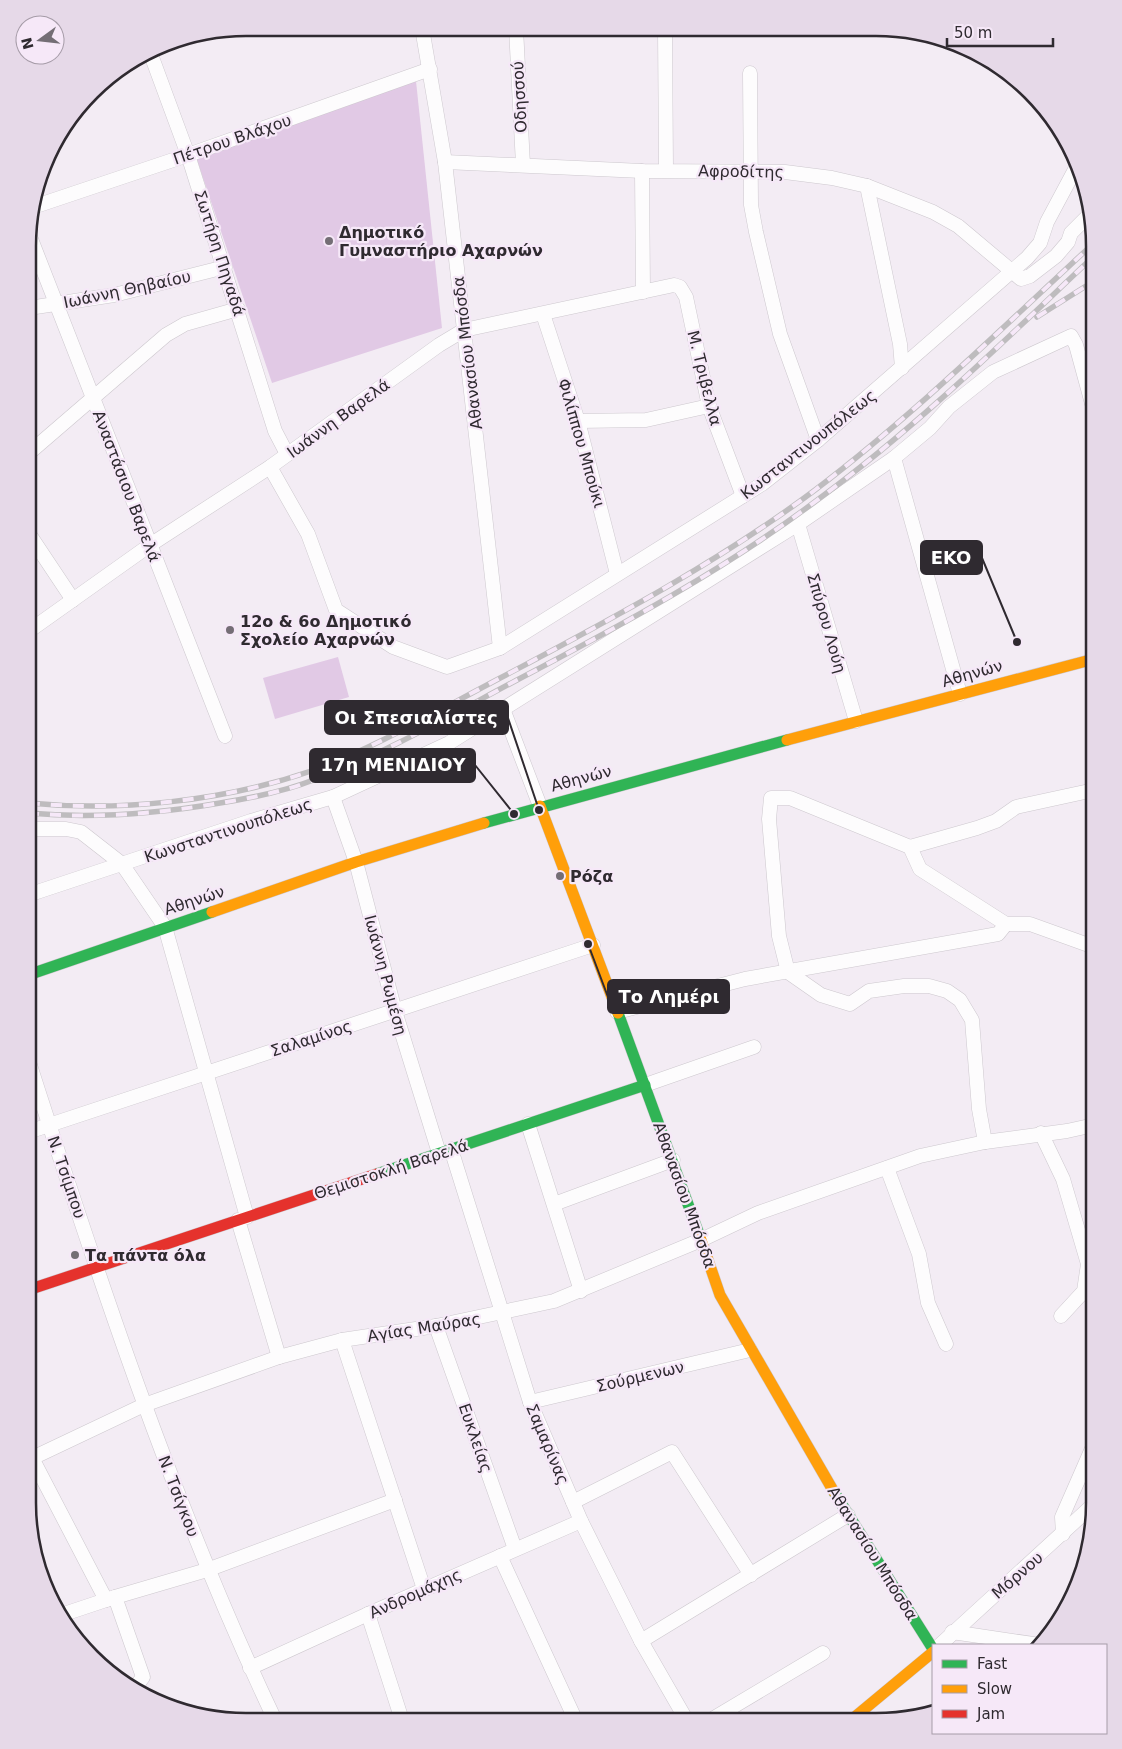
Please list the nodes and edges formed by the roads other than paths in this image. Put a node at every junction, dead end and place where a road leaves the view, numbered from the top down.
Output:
1 (424, 36) edge
2 (516, 36) edge
3 (665, 36) edge
4 (152, 58) edge
5 (430, 68) junction
6 (750, 73) dead end
7 (188, 155) junction
8 (446, 162) junction
9 (523, 165) junction
10 (642, 170) junction
11 (666, 170) junction
12 (752, 171) junction
13 (1073, 174) edge
14 (867, 186) junction
15 (40, 205) edge
16 (1084, 220) edge
17 (36, 252) edge
18 (225, 267) junction
19 (1011, 271) junction
20 (680, 287) joint
21 (643, 292) junction
22 (56, 304) junction
23 (36, 307) edge
24 (238, 309) junction
25 (543, 314) junction
26 (464, 330) junction
27 (902, 368) junction
28 (1086, 382) edge
29 (93, 398) junction
30 (709, 406) junction
31 (578, 422) junction
32 (818, 440) junction
33 (36, 447) edge
34 (287, 454) junction
35 (894, 458) junction
36 (270, 467) junction
37 (743, 496) junction
38 (798, 524) junction
39 (36, 544) edge
40 (150, 545) junction
41 (617, 574) junction
42 (73, 600) junction
43 (36, 626) edge
44 (500, 648) junction
45 (1086, 661) edge
46 (960, 694) junction
47 (503, 709) junction
48 (856, 721) junction
49 (226, 736) dead end
50 (1086, 792) edge
51 (333, 798) junction
52 (540, 806) junction
53 (36, 830) edge
54 (910, 847) junction
55 (356, 862) junction
56 (122, 864) junction
57 (36, 891) edge
58 (1006, 924) junction
59 (165, 927) junction
60 (1086, 944) edge
61 (594, 945) junction
62 (36, 972) edge
63 (788, 972) junction
64 (395, 1011) junction
65 (618, 1012) junction
66 (754, 1047) dead end
67 (206, 1072) junction
68 (36, 1083) edge
69 (645, 1085) junction
70 (528, 1124) junction
71 (50, 1125) junction
72 (1086, 1127) edge
73 (36, 1129) edge
74 (1041, 1133) junction
75 (985, 1142) junction
76 (445, 1151) junction
77 (673, 1160) junction
78 (887, 1168) junction
79 (554, 1204) junction
80 (242, 1219) junction
81 (701, 1240) junction
82 (1086, 1257) edge
83 (98, 1267) junction
84 (1086, 1278) edge
85 (36, 1287) edge
86 (581, 1291) junction
87 (503, 1313) junction
88 (1061, 1316) dead end
89 (436, 1326) junction
90 (342, 1340) junction
91 (946, 1344) dead end
92 (750, 1350) junction
93 (279, 1357) junction
94 (530, 1402) junction
95 (144, 1405) junction
96 (36, 1456) edge
97 (1086, 1462) edge
98 (36, 1469) edge
99 (395, 1500) junction
100 (572, 1502) junction
101 (1085, 1512) edge
102 (848, 1515) junction
103 (581, 1521) junction
104 (1063, 1534) junction
105 (516, 1549) junction
106 (500, 1556) junction
107 (207, 1570) junction
108 (751, 1574) junction
109 (424, 1589) junction
110 (110, 1598) junction
111 (67, 1613) edge
112 (368, 1614) junction
113 (952, 1632) junction
114 (641, 1641) junction
115 (941, 1644) edge
116 (1031, 1644) edge
117 (932, 1648) edge
118 (932, 1651) edge
119 (823, 1653) dead end
120 (250, 1668) junction
121 (138, 1683) edge
122 (272, 1713) edge
123 (400, 1713) edge
124 (572, 1713) edge
125 (682, 1713) edge
126 (722, 1713) edge
127 (859, 1713) edge

1 - 5 street, Αθανασίου Μπόσδα
2 - 9 street, Οδησσού
3 - 11 street
4 - 7 street, Σωτήρη Πηγαδά
5 - 7 street, Πέτρου Βλάχου
5 - 8 street, Αθανασίου Μπόσδα
6 - 12 street
7 - 15 street, Πέτρου Βλάχου
7 - 18 street, Σωτήρη Πηγαδά
8 - 9 street, Αφροδίτης
8 - 26 street, Αθανασίου Μπόσδα
9 - 10 street, Αφροδίτης
10 - 11 street, Αφροδίτης
10 - 21 street
11 - 12 street, Αφροδίτης
12 - 14 street, Αφροδίτης
12 - 32 street
13 - 19 street, Κωσταντινουπόλεως
14 - 19 street, Αφροδίτης
14 - 27 street
16 - 19 street
17 - 22 street, Αναστάσιου Βαρελά
18 - 22 street, Ιωάννη Θηβαίου
18 - 24 street, Σωτήρη Πηγαδά
19 - 27 street, Κωσταντινουπόλεως
20 - 21 street, Ιωάννη Βαρελά
20 - 30 street, Μ. Τριβελλα
21 - 25 street, Ιωάννη Βαρελά
22 - 23 street, Ιωάννη Θηβαίου
22 - 29 street, Αναστάσιου Βαρελά
24 - 29 street
24 - 34 street, Σωτήρη Πηγαδά
25 - 26 street, Ιωάννη Βαρελά
25 - 31 street, Φιλίππου Μπούκι
26 - 34 street, Ιωάννη Βαρελά
26 - 44 street, Αθανασίου Μπόσδα
27 - 32 street, Κωσταντινουπόλεως
28 - 35 street
29 - 33 street
29 - 40 street, Αναστάσιου Βαρελά
30 - 31 street
30 - 37 street, Μ. Τριβελλα
31 - 41 street, Φιλίππου Μπούκι
32 - 37 street, Κωσταντινουπόλεως
34 - 36 street, Ιωάννη Βαρελά
35 - 38 street
35 - 46 street
36 - 40 street, Ιωάννη Βαρελά
36 - 44 street, Κωσταντινουπόλεως
37 - 41 street, Κωσταντινουπόλεως
38 - 47 street
38 - 48 street, Σπύρου Λούη
39 - 42 street
40 - 42 street, Ιωάννη Βαρελά
40 - 49 street, Αναστάσιου Βαρελά
41 - 44 street, Κωσταντινουπόλεως
42 - 43 street, Ιωάννη Βαρελά
45 - 46 street, Αθηνών
46 - 48 street, Αθηνών
47 - 51 street
47 - 52 street, Αθανασίου Μπόσδα
48 - 52 street, Αθηνών
50 - 54 street
51 - 55 street, Ιωάννη Ρωμέση
51 - 56 street, Κωνσταντινουπόλεως
52 - 55 street, Αθηνών
52 - 61 street, Αθανασίου Μπόσδα
53 - 56 street, Κωνσταντινουπόλεως
54 - 58 street
54 - 63 street
55 - 59 street, Αθηνών
55 - 64 street, Ιωάννη Ρωμέση
56 - 57 street
56 - 59 street, Κωνσταντινουπόλεως
58 - 60 street
58 - 63 street
59 - 62 street, Αθηνών
59 - 67 street, Κωνσταντινουπόλεως
61 - 64 street, Σαλαμίνος
61 - 65 street, Αθανασίου Μπόσδα
63 - 65 street
63 - 75 street
64 - 67 street, Σαλαμίνος
64 - 76 street, Ιωάννη Ρωμέση
65 - 69 street, Αθανασίου Μπόσδα
66 - 69 street, Θεμιστοκλή Βαρελά
67 - 71 street, Σαλαμίνος
67 - 80 street, Κωνσταντινουπόλεως
68 - 71 street, N. Τσίμπου
69 - 70 street, Θεμιστοκλή Βαρελά
69 - 77 street, Αθανασίου Μπόσδα
70 - 76 street, Θεμιστοκλή Βαρελά
70 - 79 street
71 - 73 street, Σαλαμίνος
71 - 83 street, N. Τσίμπου
72 - 74 street, Αγίας Μαύρας
74 - 75 street, Αγίας Μαύρας
74 - 82 street
75 - 78 street, Αγίας Μαύρας
76 - 80 street, Θεμιστοκλή Βαρελά
76 - 87 street, Σαμαρίνας
77 - 79 street
77 - 81 street, Αθανασίου Μπόσδα
78 - 81 street, Αγίας Μαύρας
78 - 91 street
79 - 86 street
80 - 83 street, Θεμιστοκλή Βαρελά
80 - 93 street, Κωνσταντινουπόλεως
81 - 86 street, Αγίας Μαύρας
81 - 92 street, Αθανασίου Μπόσδα
83 - 85 street, Θεμιστοκλή Βαρελά
83 - 95 street, Ν. Τσίγκου
84 - 88 street
86 - 87 street, Αγίας Μαύρας
87 - 89 street, Αγίας Μαύρας
87 - 94 street, Σαμαρίνας
89 - 90 street, Αγίας Μαύρας
89 - 105 street, Ευκλείας
90 - 93 street, Αγίας Μαύρας
90 - 99 street
92 - 94 street, Σούρμενων
92 - 102 street, Αθανασίου Μπόσδα
93 - 95 street, Αγίας Μαύρας
94 - 100 street, Σαμαρίνας
95 - 96 street, Αγίας Μαύρας
95 - 107 street, Ν. Τσίγκου
97 - 104 street
98 - 110 street
99 - 107 street
99 - 109 street
100 - 103 street, Σαμαρίνας
100 - 108 street
101 - 104 street, Μόρνου
102 - 108 street
102 - 117 street, Αθανασίου Μπόσδα
103 - 105 street, Ανδρομάχης
103 - 114 street, Σαμαρίνας
104 - 113 street, Μόρνου
105 - 106 street, Ανδρομάχης
106 - 109 street, Ανδρομάχης
106 - 124 street
107 - 110 street
107 - 120 street, Ν. Τσίγκου
108 - 114 street
109 - 112 street, Ανδρομάχης
110 - 111 street
110 - 121 street
112 - 120 street, Ανδρομάχης
112 - 123 street
113 - 115 street, Μόρνου
113 - 116 street
114 - 125 street, Σαμαρίνας
118 - 127 street
119 - 126 street
120 - 122 street, Ν. Τσίγκου

